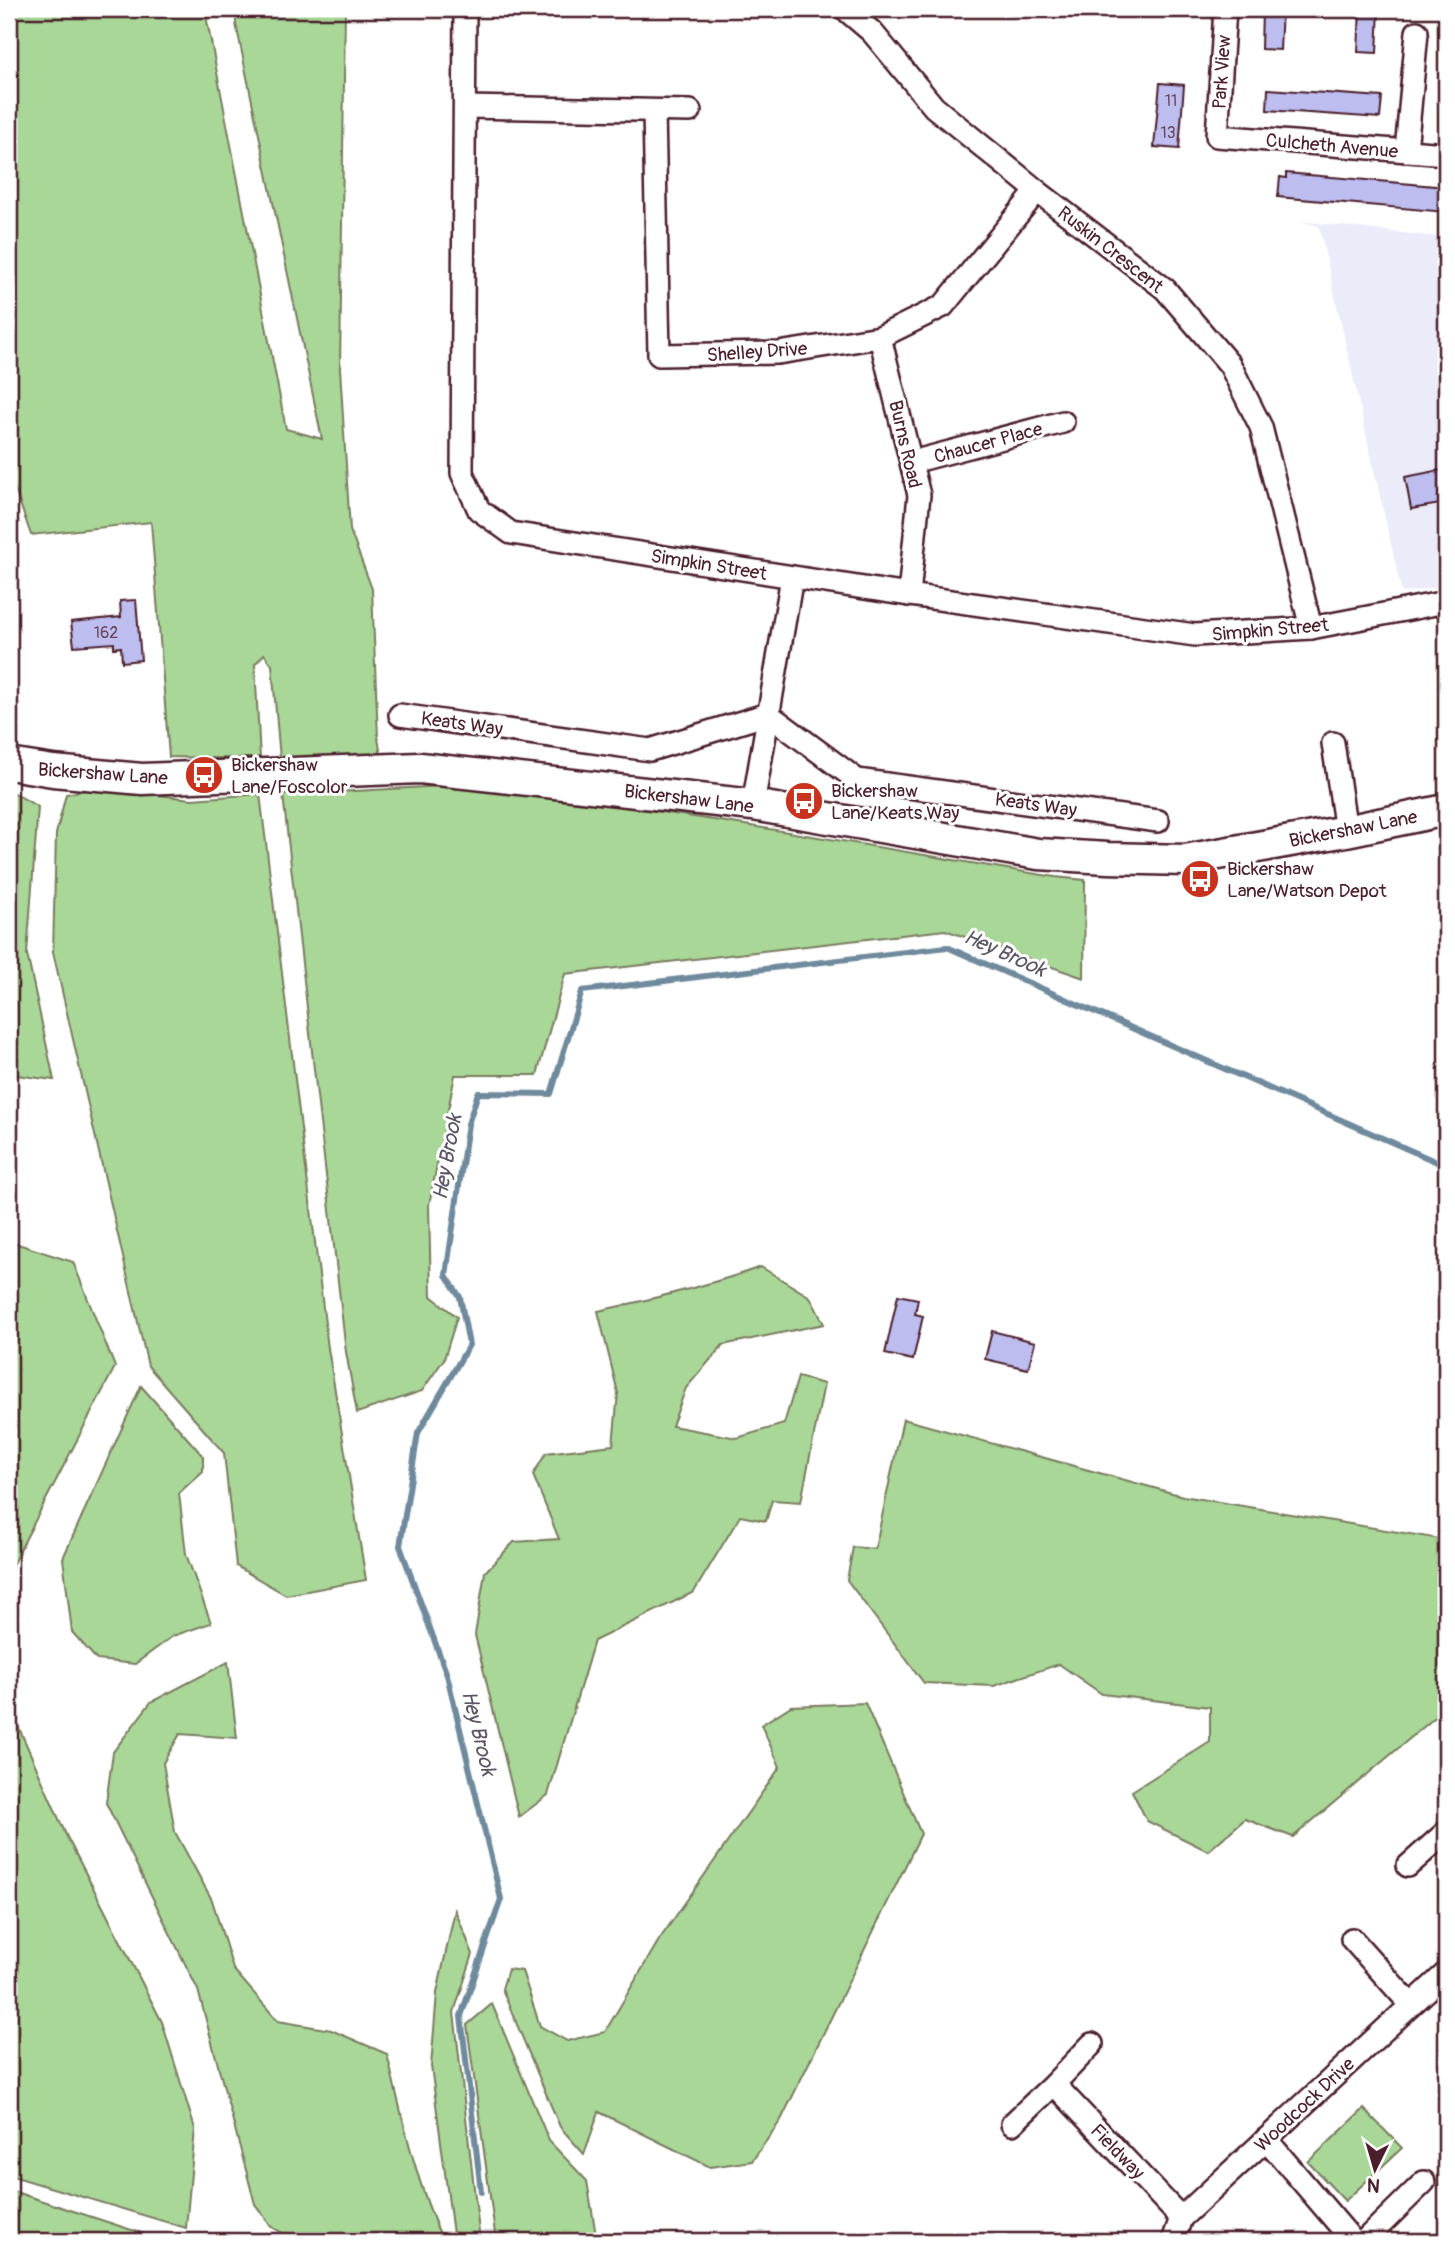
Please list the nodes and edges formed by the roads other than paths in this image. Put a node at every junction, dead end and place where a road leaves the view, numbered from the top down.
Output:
1 (465, 9) edge
2 (845, 9) edge
3 (1225, 9) edge
4 (1417, 32) dead end
5 (465, 107) junction
6 (654, 111) junction
7 (690, 111) dead end
8 (1217, 135) joint
9 (1406, 151) junction
10 (1446, 154) edge
11 (1037, 191) junction
12 (880, 337) junction
13 (1063, 422) dead end
14 (912, 462) junction
15 (792, 577) junction
16 (909, 595) junction
17 (1446, 602) edge
18 (1311, 628) junction
19 (768, 713) junction
20 (400, 715) dead end
21 (1333, 743) dead end
22 (9, 764) edge
23 (753, 805) junction
24 (1446, 810) edge
25 (1158, 821) dead end
26 (1346, 831) junction
27 (1446, 1832) edge
28 (1408, 1866) dead end
29 (1352, 1939) dead end
30 (1446, 1973) edge
31 (1411, 2005) junction
32 (1092, 2044) dead end
33 (1054, 2084) junction
34 (1012, 2124) dead end
35 (1266, 2139) junction
36 (1424, 2182) dead end
37 (1181, 2218) junction
38 (1172, 2241) edge
39 (1353, 2241) edge
40 (1364, 2241) edge

1 - 5 street, Simpkin Street
2 - 11 street, Ruskin Crescent
3 - 8 street, Park View
4 - 9 street
5 - 6 street
5 - 15 street, Simpkin Street
6 - 7 street
6 - 12 street, Shelley Drive
8 - 9 street, Culcheth Avenue
9 - 10 street, Culcheth Avenue
11 - 12 street, Shelley Drive
11 - 18 street, Ruskin Crescent
12 - 14 street, Burns Road
13 - 14 street, Chaucer Place
14 - 16 street, Burns Road
15 - 16 street, Simpkin Street
15 - 19 street
16 - 18 street, Simpkin Street
17 - 18 street, Simpkin Street
19 - 20 street, Keats Way
19 - 23 street
19 - 25 street, Keats Way
21 - 26 street
22 - 23 main road, Bickershaw Lane
23 - 26 main road, Bickershaw Lane
24 - 26 main road, Bickershaw Lane
27 - 28 street
29 - 31 street
30 - 31 street, Woodcock Drive
31 - 35 street, Woodcock Drive
32 - 33 street
33 - 34 street
33 - 37 street, Fieldway
35 - 37 street, Woodcock Drive
35 - 39 street
36 - 40 street
37 - 38 street, Woodcock Drive

